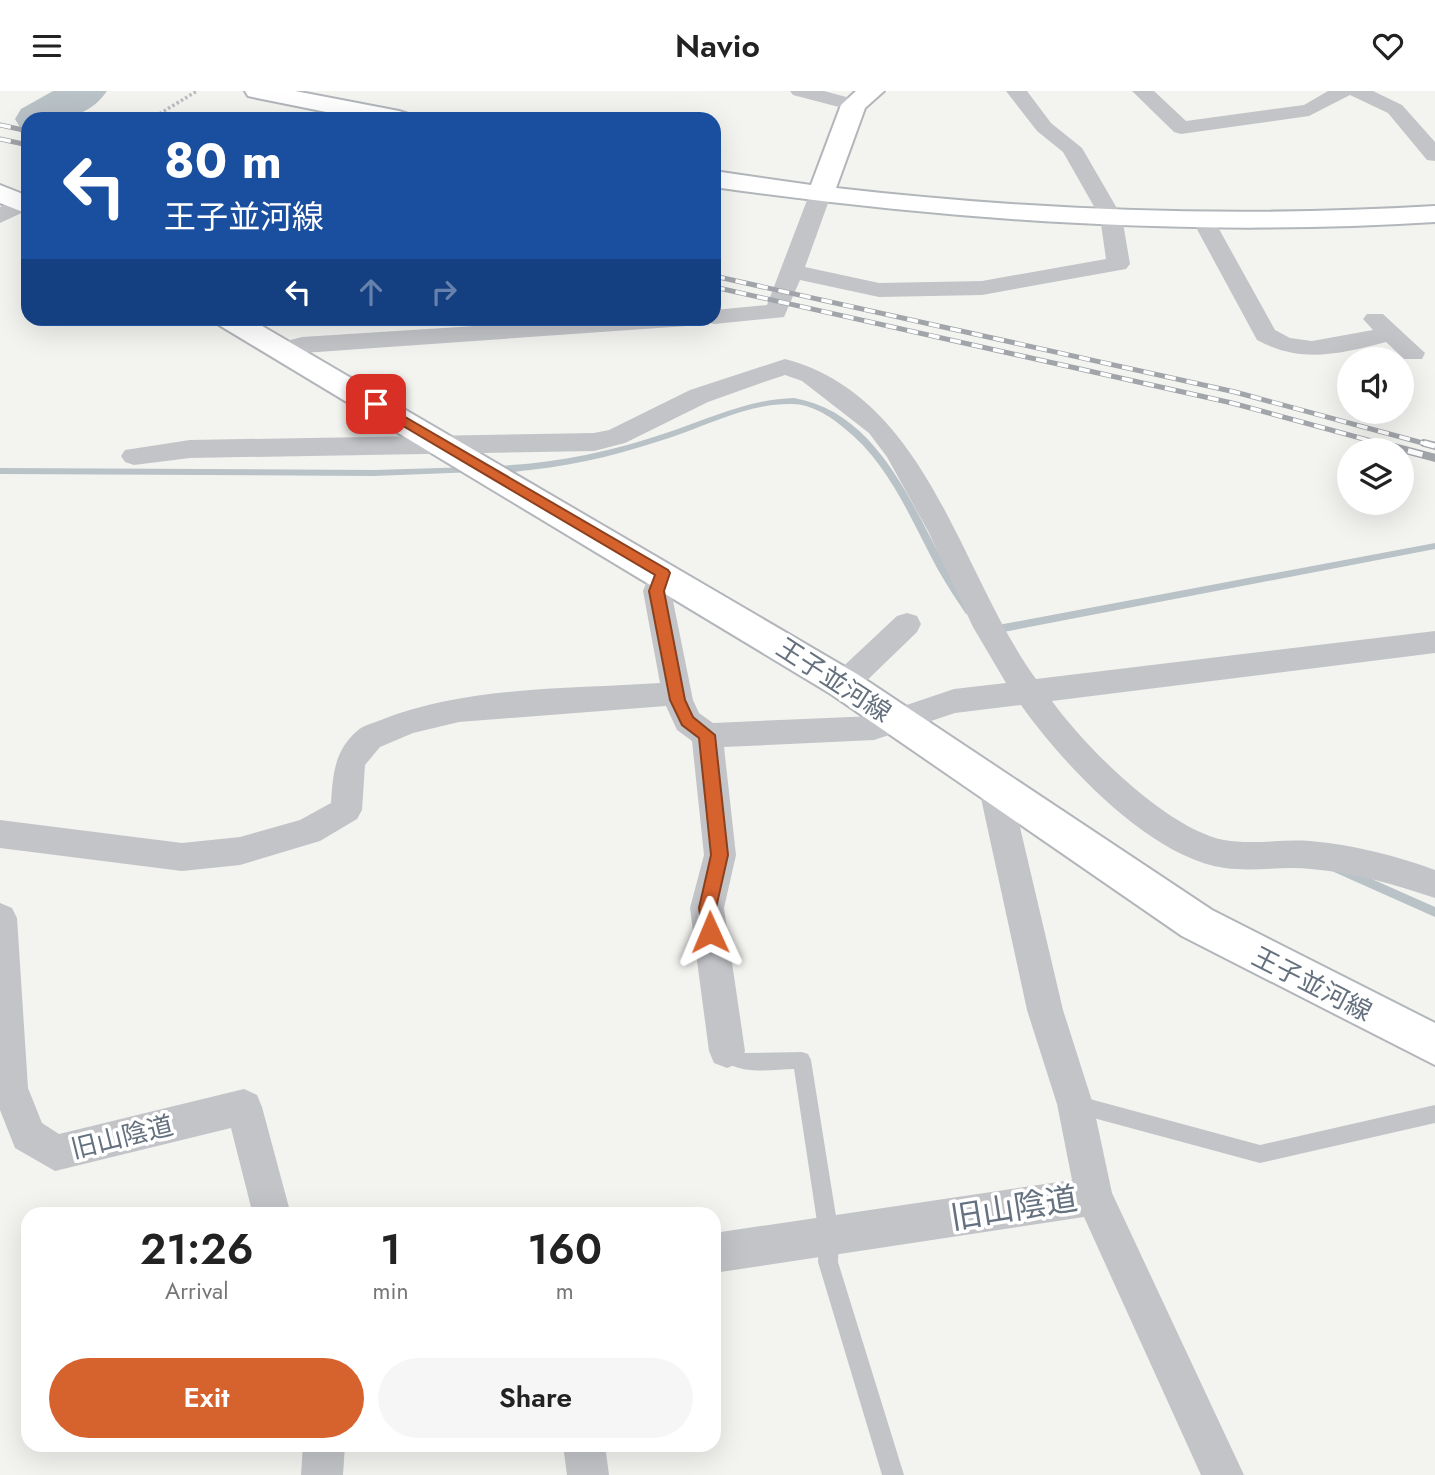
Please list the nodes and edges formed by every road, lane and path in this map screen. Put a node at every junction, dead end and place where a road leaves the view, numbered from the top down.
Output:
1 (197, 91) edge
2 (261, 91) edge
3 (800, 91) edge
4 (1016, 91) edge
5 (1142, 91) edge
6 (1343, 91) edge
7 (1357, 91) edge
8 (863, 98) edge
9 (162, 112) edge
10 (364, 112) edge
11 (1435, 118) edge
12 (1405, 121) junction
13 (1435, 155) edge
14 (721, 180) edge
15 (820, 195) junction
16 (1435, 214) edge
17 (1111, 218) junction
18 (1203, 220) junction
19 (791, 271) junction
20 (721, 316) edge
21 (241, 326) edge
22 (583, 326) edge
23 (1406, 347) edge
24 (284, 350) junction
25 (450, 447) junction
26 (134, 456) dead end
27 (663, 573) junction
28 (906, 624) dead end
29 (1435, 642) edge
30 (844, 684) junction
31 (1029, 692) junction
32 (676, 693) junction
33 (897, 720) junction
34 (707, 735) junction
35 (995, 789) junction
36 (0, 834) edge
37 (1435, 884) edge
38 (0, 918) edge
39 (1435, 1045) edge
40 (727, 1051) joint
41 (5, 1089) edge
42 (1076, 1104) junction
43 (1435, 1114) edge
44 (1094, 1196) junction
45 (270, 1207) edge
46 (829, 1235) junction
47 (721, 1251) edge
48 (324, 1452) edge
49 (585, 1452) edge
50 (322, 1475) edge
51 (588, 1475) edge
52 (892, 1475) edge
53 (1223, 1475) edge

1 - 9 path
2 - 10 main road
3 - 8 street
4 - 17 street
5 - 6 street
7 - 12 street
8 - 15 main road
11 - 12 street
12 - 13 street
14 - 15 main road
15 - 17 main road
15 - 19 street
16 - 18 main road
17 - 18 main road
17 - 19 street
18 - 23 street
19 - 20 street
21 - 24 main road, 王子並河線
22 - 24 street
24 - 25 main road, 王子並河線
25 - 26 street
25 - 27 main road, 王子並河線
25 - 31 street
27 - 30 main road, 王子並河線
27 - 32 street
28 - 30 street
29 - 31 street
30 - 33 main road, 王子並河線
31 - 33 street
31 - 37 street
32 - 34 street
32 - 36 street
33 - 34 street
33 - 35 main road, 王子並河線
34 - 40 street
35 - 39 main road, 王子並河線
35 - 42 street
38 - 41 street, 旧山陰道
40 - 46 lane
41 - 45 street, 旧山陰道
42 - 43 lane
42 - 44 street
44 - 46 street, 旧山陰道
44 - 53 street, 旧山陰道
46 - 47 street, 旧山陰道
46 - 52 lane
48 - 50 street
49 - 51 street

